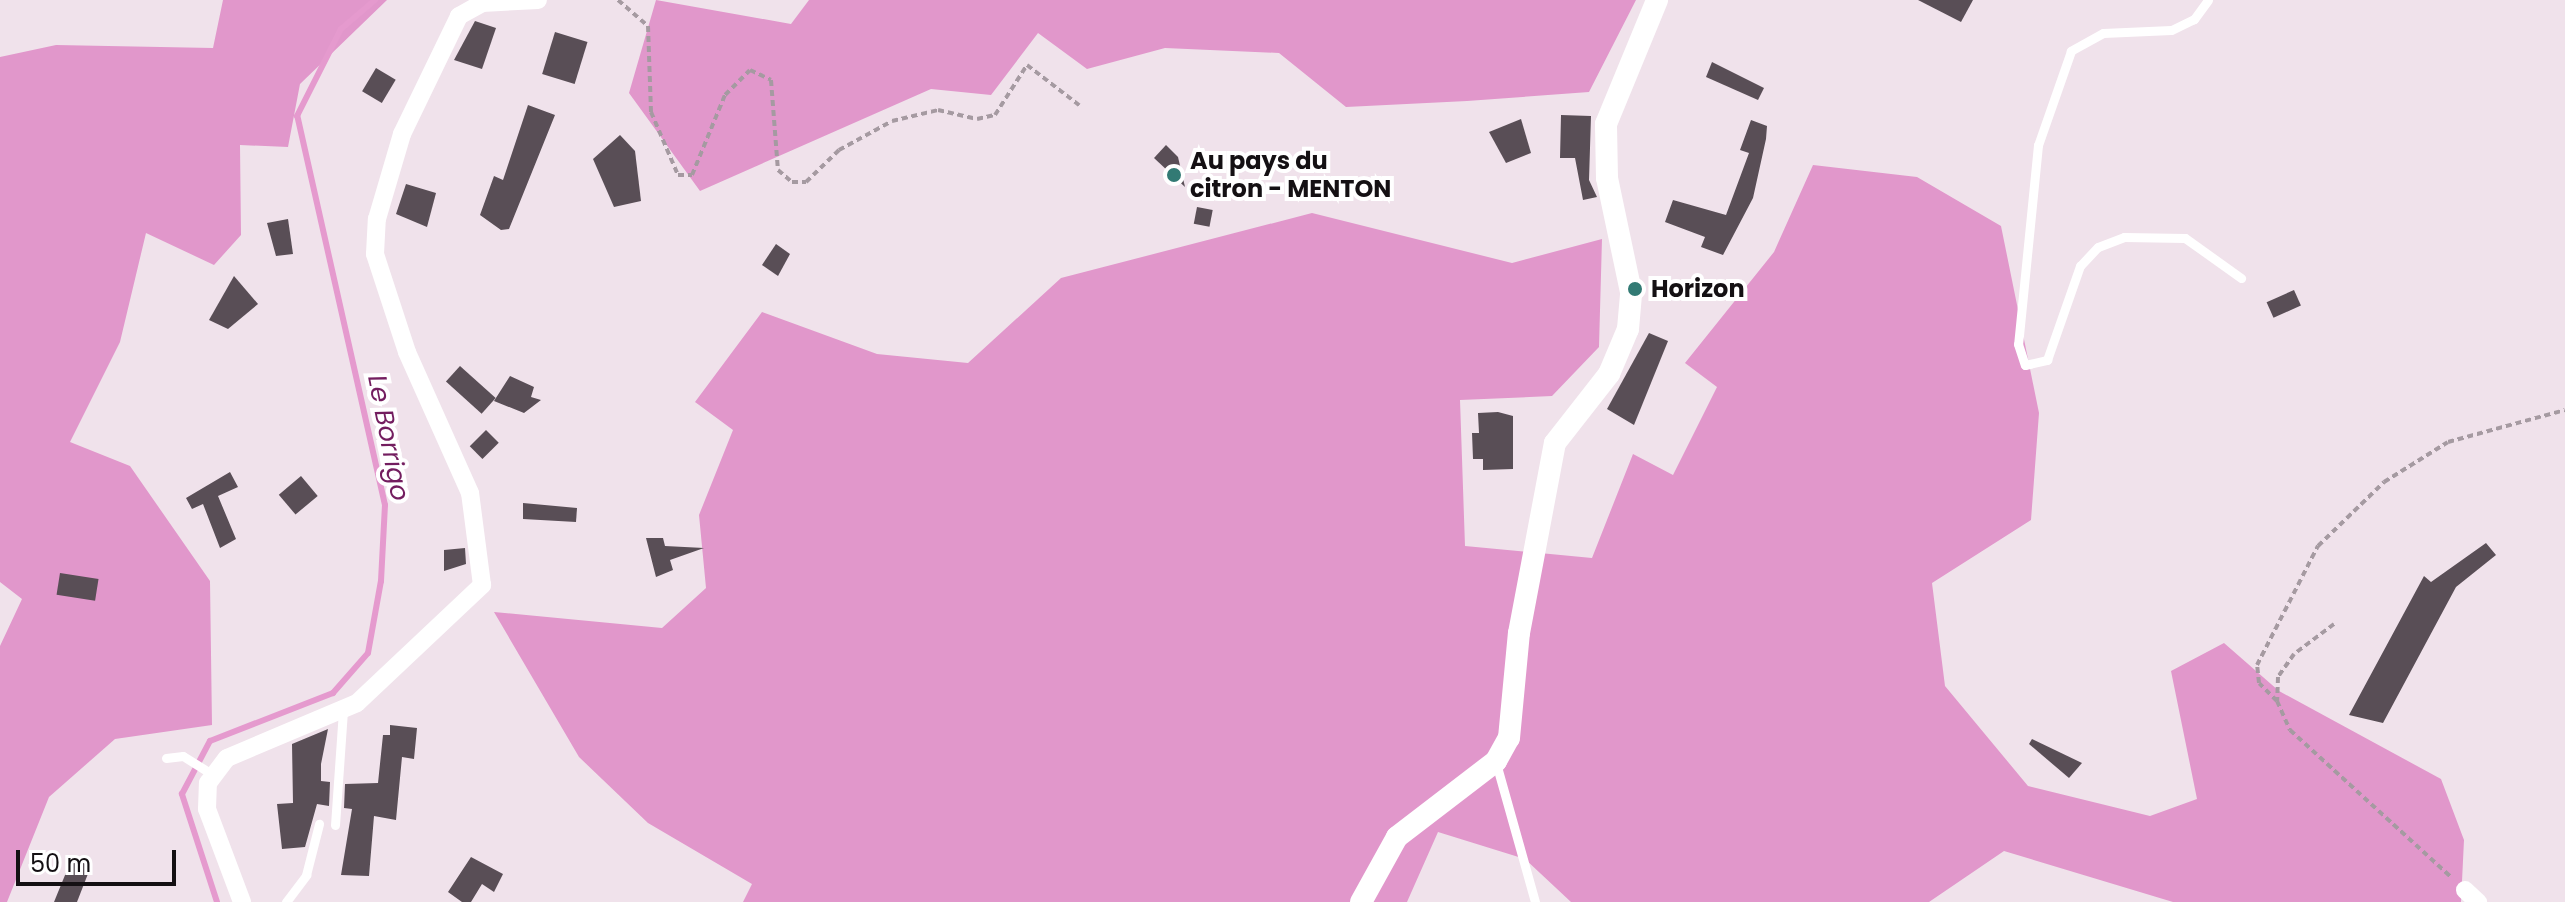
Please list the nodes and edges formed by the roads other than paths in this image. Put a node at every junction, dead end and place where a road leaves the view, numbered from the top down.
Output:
1 (538, 0) edge
2 (1657, 0) edge
3 (2208, 0) edge
4 (2241, 278) dead end
5 (343, 710) junction
6 (166, 758) dead end
7 (1496, 761) junction
8 (210, 772) junction
9 (319, 824) dead end
10 (335, 825) dead end
11 (242, 902) edge
12 (286, 902) edge
13 (1361, 902) edge
14 (1535, 902) edge

1 - 5 street
2 - 7 street
3 - 4 lane
5 - 8 street
5 - 10 lane
6 - 8 lane
7 - 13 street
7 - 14 lane
8 - 11 street
9 - 12 lane

